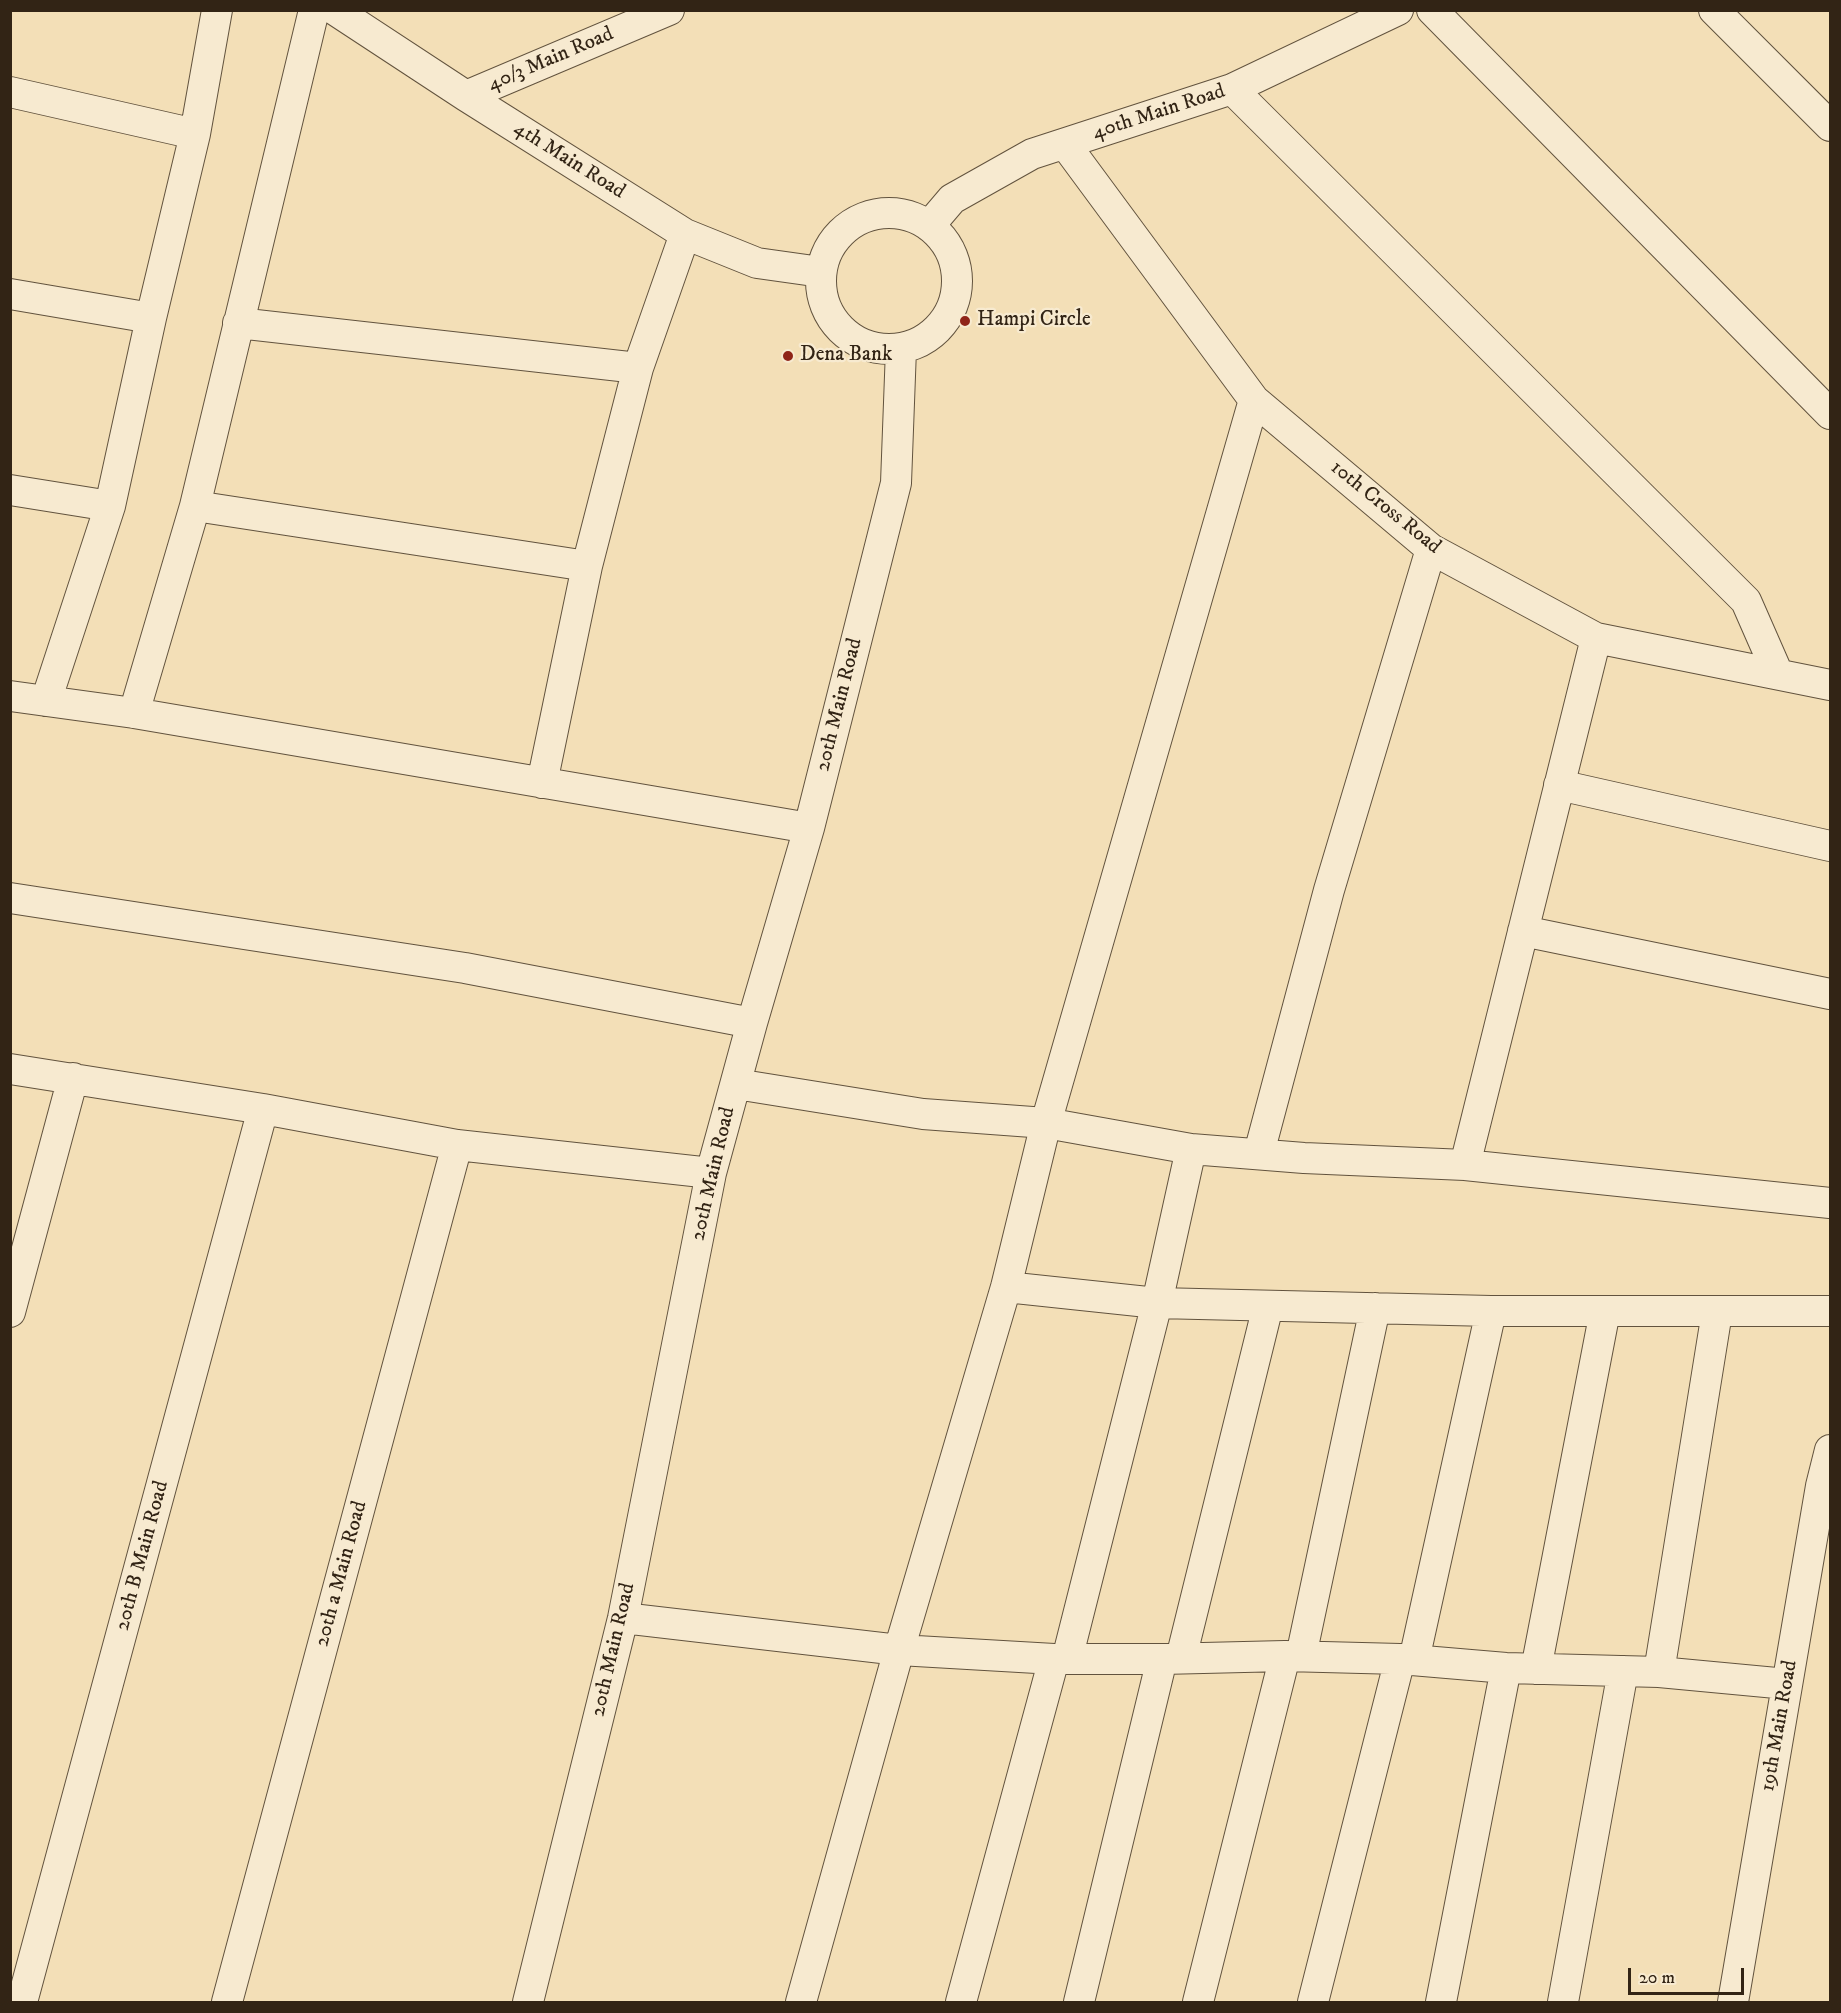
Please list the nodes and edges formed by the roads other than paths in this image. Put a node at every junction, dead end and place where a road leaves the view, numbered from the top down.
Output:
1 (218, 10) edge
2 (314, 10) edge
3 (334, 10) edge
4 (669, 10) edge
5 (1398, 10) edge
6 (1432, 10) edge
7 (1714, 10) edge
8 (1232, 89) junction
9 (10, 92) edge
10 (466, 96) junction
11 (1830, 126) edge
12 (195, 134) junction
13 (1065, 144) junction
14 (929, 226) junction
15 (685, 234) junction
16 (821, 272) junction
17 (10, 294) edge
18 (151, 318) junction
19 (238, 323) junction
20 (901, 349) junction
21 (638, 368) junction
22 (1254, 400) junction
23 (1830, 414) edge
24 (10, 490) edge
25 (110, 506) junction
26 (195, 506) junction
27 (1431, 549) junction
28 (587, 566) junction
29 (1596, 638) junction
30 (1778, 674) junction
31 (1830, 685) edge
32 (10, 696) edge
33 (46, 701) junction
34 (134, 713) junction
35 (542, 783) junction
36 (1559, 785) junction
37 (809, 828) junction
38 (1830, 846) edge
39 (10, 898) edge
40 (1523, 931) junction
41 (1830, 994) edge
42 (752, 1023) junction
43 (10, 1069) edge
44 (73, 1078) junction
45 (736, 1084) junction
46 (263, 1109) junction
47 (1046, 1123) junction
48 (457, 1145) junction
49 (1191, 1149) junction
50 (1259, 1153) junction
51 (1465, 1165) junction
52 (711, 1173) junction
53 (1830, 1203) edge
54 (1006, 1287) junction
55 (1157, 1303) junction
56 (1268, 1306) junction
57 (1375, 1308) junction
58 (1491, 1311) junction
59 (1605, 1311) junction
60 (1830, 1311) edge
61 (10, 1312) edge
62 (1717, 1312) junction
63 (1830, 1450) edge
64 (623, 1618) junction
65 (899, 1650) junction
66 (1293, 1656) junction
67 (1171, 1658) junction
68 (1061, 1659) junction
69 (1407, 1659) junction
70 (1506, 1668) junction
71 (1536, 1669) junction
72 (1623, 1671) junction
73 (1659, 1672) junction
74 (1787, 1684) junction
75 (22, 2002) edge
76 (227, 2002) edge
77 (528, 2002) edge
78 (801, 2002) edge
79 (961, 2002) edge
80 (1078, 2002) edge
81 (1198, 2002) edge
82 (1313, 2002) edge
83 (1441, 2002) edge
84 (1563, 2002) edge
85 (1733, 2002) edge

1 - 12 street
2 - 19 street
3 - 10 street, 4th Main Road
4 - 10 street, 40/3 Main Road
5 - 8 street, 40th Main Road
6 - 23 street
7 - 11 street
8 - 13 street, 40th Main Road
8 - 30 street
9 - 12 street
10 - 15 street, 4th Main Road
12 - 18 street
13 - 14 street, 40th Main Road
13 - 22 street, 10th Cross Road
14 - 16 street
14 - 20 street
15 - 16 street, 4th Main Road
15 - 21 street
16 - 20 street
17 - 18 street
18 - 25 street
19 - 21 street
19 - 26 street
20 - 37 street, 20th Main Road
21 - 28 street
22 - 27 street, 10th Cross Road
22 - 47 street
24 - 25 street
25 - 33 street
26 - 28 street
26 - 34 street
27 - 29 street, 10th Cross Road
27 - 50 street
28 - 35 street
29 - 30 street, 10th Cross Road
29 - 36 street
30 - 31 street, 10th Cross Road
32 - 33 street
33 - 34 street
34 - 35 street
35 - 37 street
36 - 38 street
36 - 40 street
37 - 42 street, 20th Main Road
39 - 42 street
40 - 41 street
40 - 51 street
42 - 45 street, 20th Main Road
43 - 44 street
44 - 46 street
44 - 61 street
45 - 47 street
45 - 52 street, 20th Main Road
46 - 48 street
46 - 75 street, 20th B Main Road
47 - 49 street
47 - 54 street
48 - 52 street
48 - 76 street, 20th a Main Road
49 - 50 street
49 - 55 street
50 - 51 street
51 - 53 street
52 - 64 street, 20th Main Road
54 - 55 street
54 - 65 street
55 - 56 street
55 - 68 street
56 - 57 street
56 - 67 street
57 - 58 street
57 - 66 street
58 - 59 street
58 - 69 street
59 - 62 street
59 - 71 street
60 - 62 street
62 - 73 street
63 - 74 street, 19th Main Road
64 - 65 street
64 - 77 street, 20th Main Road
65 - 68 street
65 - 78 street
66 - 67 street
66 - 69 street
66 - 81 street
67 - 68 street
67 - 80 street
68 - 79 street
69 - 70 street
69 - 82 street
70 - 71 street
70 - 83 street
71 - 72 street
72 - 73 street
72 - 84 street
73 - 74 street
74 - 85 street, 19th Main Road

